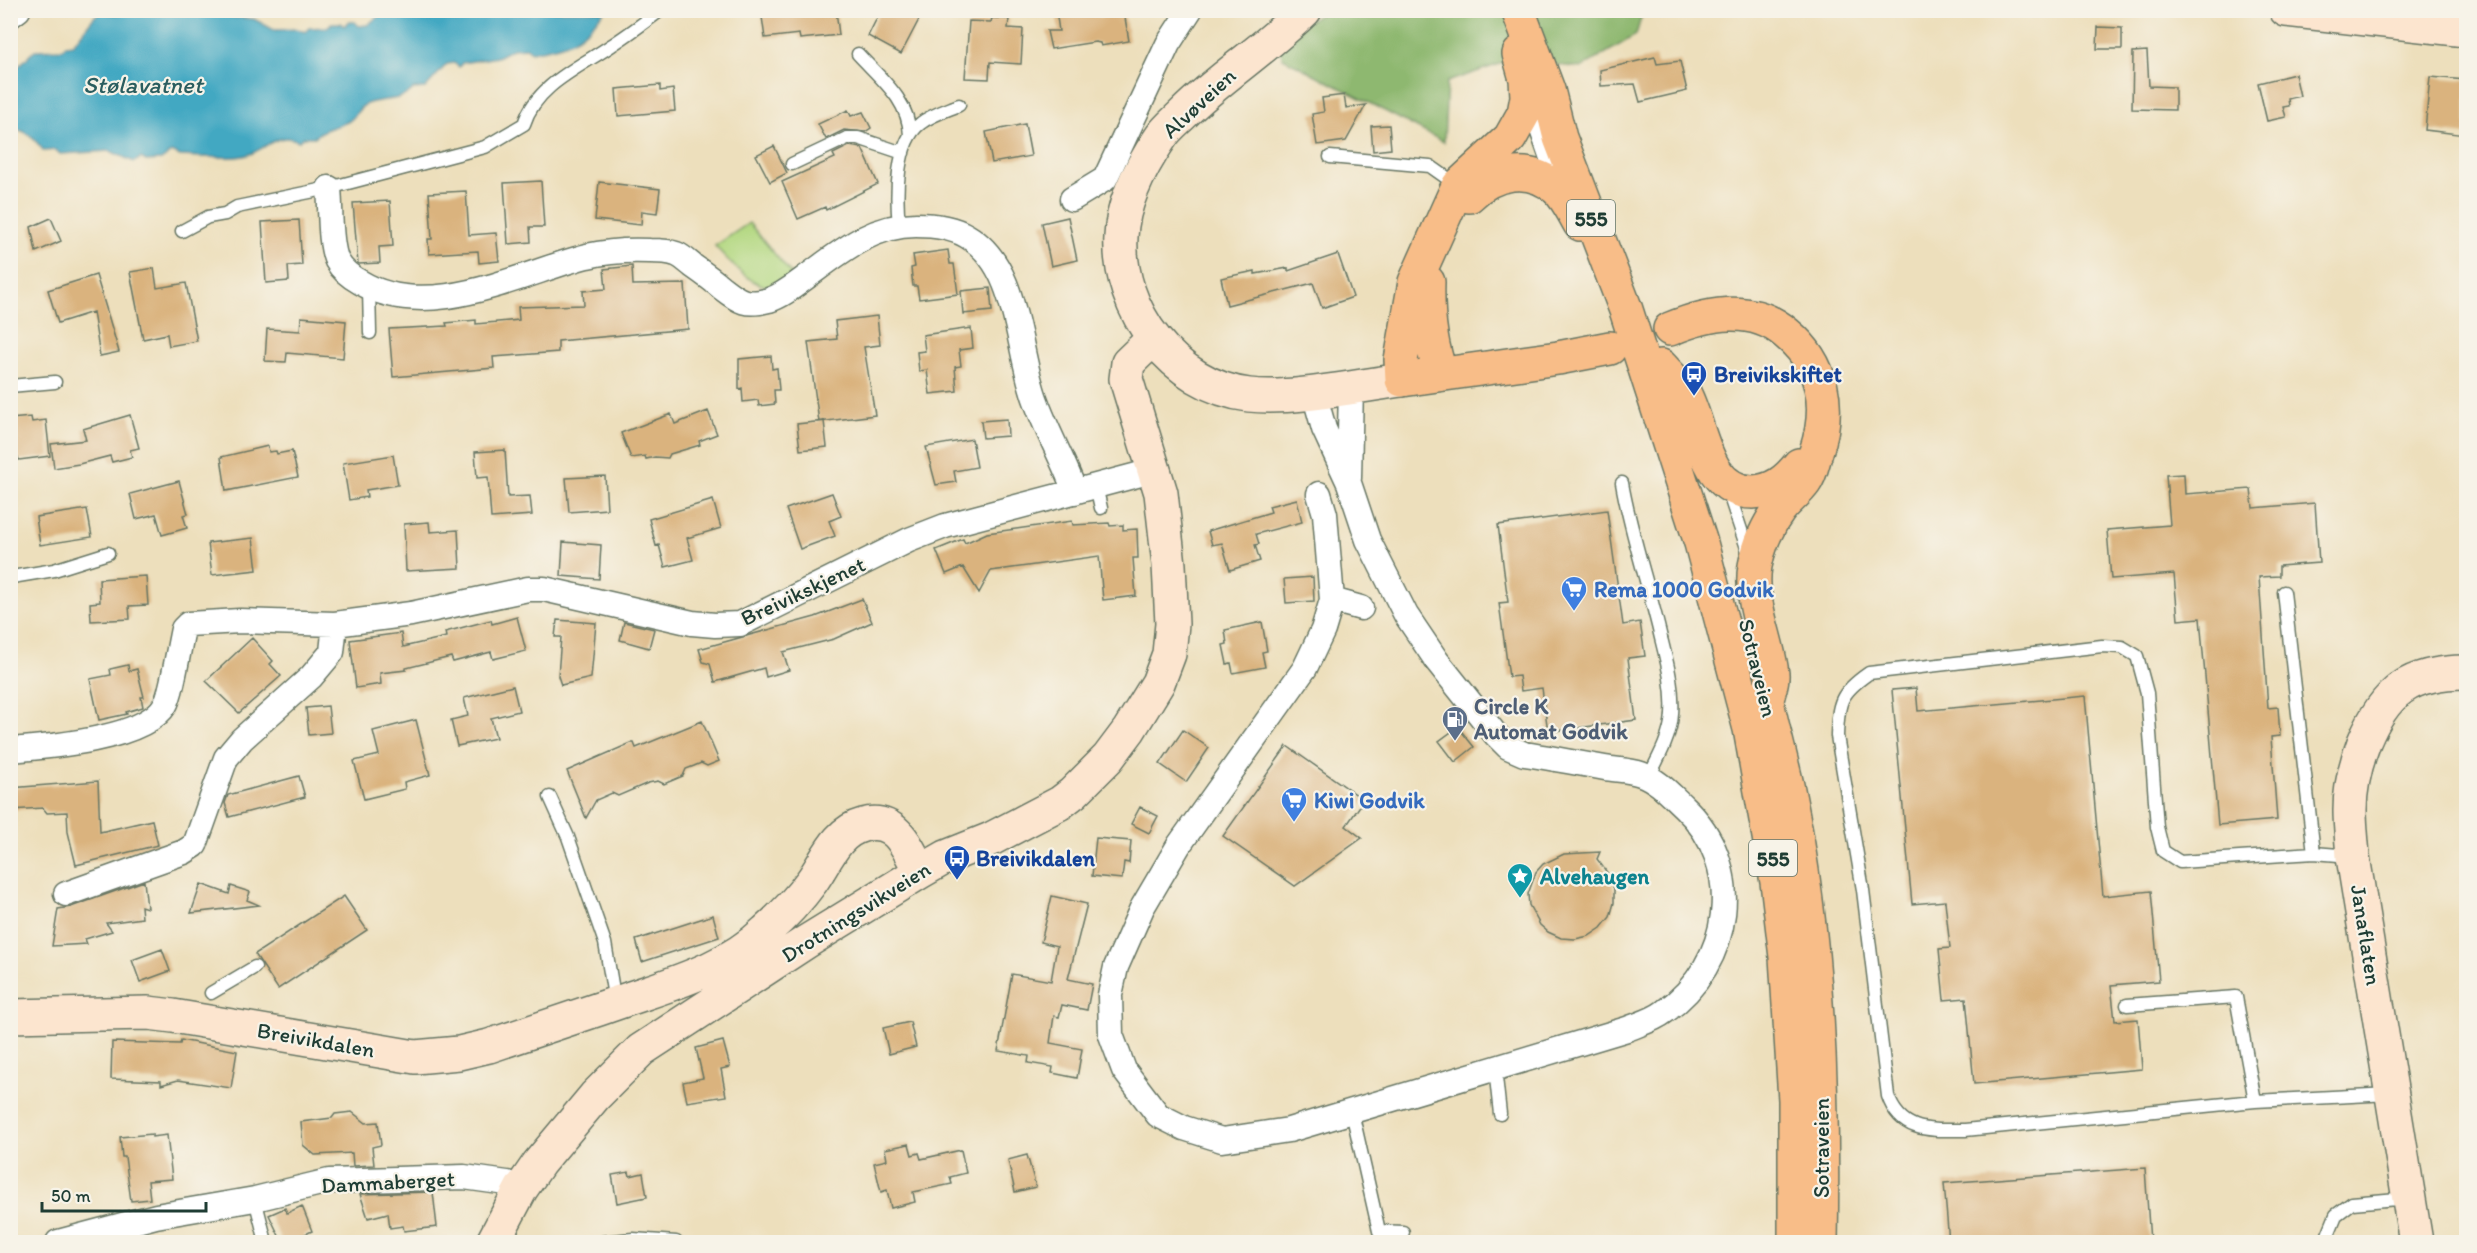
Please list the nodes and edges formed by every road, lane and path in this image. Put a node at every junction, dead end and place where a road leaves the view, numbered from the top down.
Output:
1 (18, 10) edge
2 (661, 10) edge
3 (1190, 10) edge
4 (1305, 10) edge
5 (1512, 10) edge
6 (1518, 10) edge
7 (2286, 10) edge
8 (10, 16) edge
9 (2466, 30) edge
10 (858, 54) dead end
11 (1529, 59) junction
12 (1538, 94) junction
13 (959, 105) dead end
14 (910, 135) junction
15 (903, 153) junction
16 (1330, 157) dead end
17 (792, 164) dead end
18 (329, 188) junction
19 (1557, 189) junction
20 (1464, 191) junction
21 (1072, 200) dead end
22 (899, 225) junction
23 (182, 231) dead end
24 (1429, 254) junction
25 (369, 288) junction
26 (1670, 329) dead end
27 (370, 333) dead end
28 (1154, 338) junction
29 (1623, 347) junction
30 (1661, 366) junction
31 (1441, 374) junction
32 (1402, 380) junction
33 (55, 382) dead end
34 (10, 386) edge
35 (1351, 387) junction
36 (1316, 392) junction
37 (1820, 440) junction
38 (1156, 470) junction
39 (1724, 481) junction
40 (1349, 483) junction
41 (1622, 483) dead end
42 (1319, 494) dead end
43 (1091, 496) junction
44 (108, 553) dead end
45 (1755, 569) junction
46 (12, 577) edge
47 (2284, 592) dead end
48 (1332, 600) junction
49 (1361, 608) dead end
50 (335, 624) junction
51 (2458, 668) edge
52 (1767, 700) junction
53 (10, 750) edge
54 (1648, 778) junction
55 (550, 797) dead end
56 (2314, 853) junction
57 (2353, 857) junction
58 (920, 872) junction
59 (66, 894) dead end
60 (255, 967) dead end
61 (211, 993) dead end
62 (615, 1003) junction
63 (2127, 1005) dead end
64 (10, 1016) edge
65 (1495, 1068) junction
66 (2391, 1094) junction
67 (2255, 1101) junction
68 (1352, 1112) junction
69 (1500, 1114) dead end
70 (521, 1189) junction
71 (2409, 1198) junction
72 (255, 1199) junction
73 (1403, 1232) dead end
74 (58, 1242) edge
75 (266, 1242) edge
76 (493, 1242) edge
77 (603, 1242) edge
78 (676, 1242) edge
79 (1795, 1242) edge
80 (1821, 1242) edge
81 (2325, 1242) edge
82 (2416, 1242) edge

1 - 8 street
2 - 18 lane
3 - 21 street, Alvøveien
4 - 28 main road, Alvøveien
5 - 11 highway, 555
6 - 11 highway, 555
7 - 9 main road
10 - 14 lane
11 - 12 highway, 555
12 - 19 lane, 555
12 - 20 highway, 555
12 - 29 highway, Sotraveien / 555
12 - 30 highway, Sotraveien / 555
13 - 14 lane
14 - 15 lane
15 - 17 lane
15 - 22 lane
16 - 20 lane
18 - 23 lane
18 - 25 street
19 - 20 highway, 555
19 - 29 highway, 555
20 - 24 highway, 555
22 - 25 street
22 - 43 street
24 - 31 highway, 555
24 - 32 highway, 555
25 - 27 lane
26 - 37 highway, 555
28 - 36 main road, Alvøveien
28 - 38 main road, Drotningsvikveien
29 - 31 highway
29 - 79 highway, Sotraveien / 555
30 - 39 highway, 555
30 - 52 highway, Sotraveien / 555
31 - 32 highway
32 - 35 main road, Alvøveien
33 - 34 lane
35 - 36 main road, Alvøveien
35 - 40 street
36 - 40 street
37 - 39 highway
37 - 45 highway, 555
38 - 43 street, Breivikskjenet
38 - 58 main road, Drotningsvikveien
39 - 45 lane, 555
40 - 54 street
41 - 54 lane
42 - 48 street
43 - 50 street, Breivikskjenet
44 - 46 lane
45 - 52 highway, 555
47 - 56 lane
48 - 49 street
48 - 68 street
50 - 53 street, Breivikskjenet
50 - 59 street
51 - 57 main road, Janaflaten
52 - 80 highway, Sotraveien / 555
54 - 65 street
55 - 62 lane
56 - 57 lane
56 - 67 lane
57 - 66 main road, Janaflaten
58 - 62 main road, Breivikdalen
58 - 70 main road, Drotningsvikveien
60 - 61 lane
62 - 64 main road, Breivikdalen
63 - 67 lane
65 - 68 street
65 - 69 lane
66 - 67 lane
66 - 71 main road, Janaflaten
68 - 73 lane
70 - 72 street, Dammaberget
70 - 76 main road, Drotningsvikveien
71 - 81 lane
71 - 82 main road, Janaflaten
72 - 74 street, Dammaberget
72 - 75 lane
77 - 78 lane

